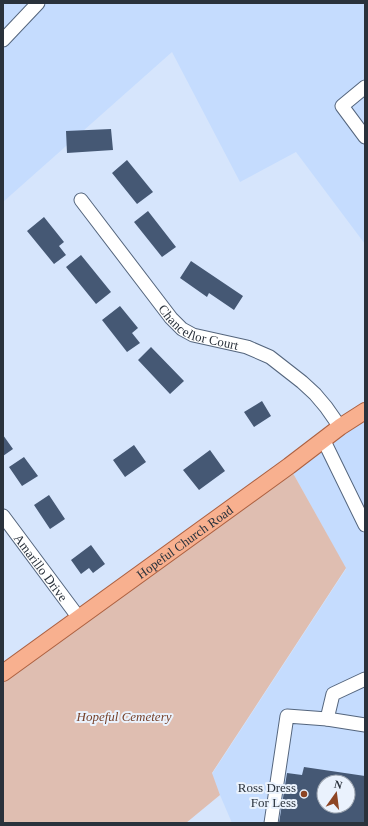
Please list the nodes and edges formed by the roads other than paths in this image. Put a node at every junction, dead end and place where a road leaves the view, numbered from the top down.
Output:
1 (38, 3) edge
2 (3, 40) edge
3 (365, 87) edge
4 (365, 137) edge
5 (81, 200) dead end
6 (365, 411) edge
7 (340, 426) junction
8 (323, 439) junction
9 (3, 516) edge
10 (365, 525) edge
11 (79, 618) junction
12 (3, 673) edge
13 (365, 678) edge
14 (327, 719) junction
15 (365, 725) edge
16 (271, 823) edge

1 - 2 street
3 - 4 street
5 - 7 street, Chancellor Court
6 - 7 main road, Hopeful Church Road
7 - 8 main road, Hopeful Church Road
8 - 10 street
8 - 11 main road, Hopeful Church Road
9 - 11 street, Amarillo Drive
11 - 12 main road, Hopeful Church Road
13 - 14 street
14 - 15 street
14 - 16 street

